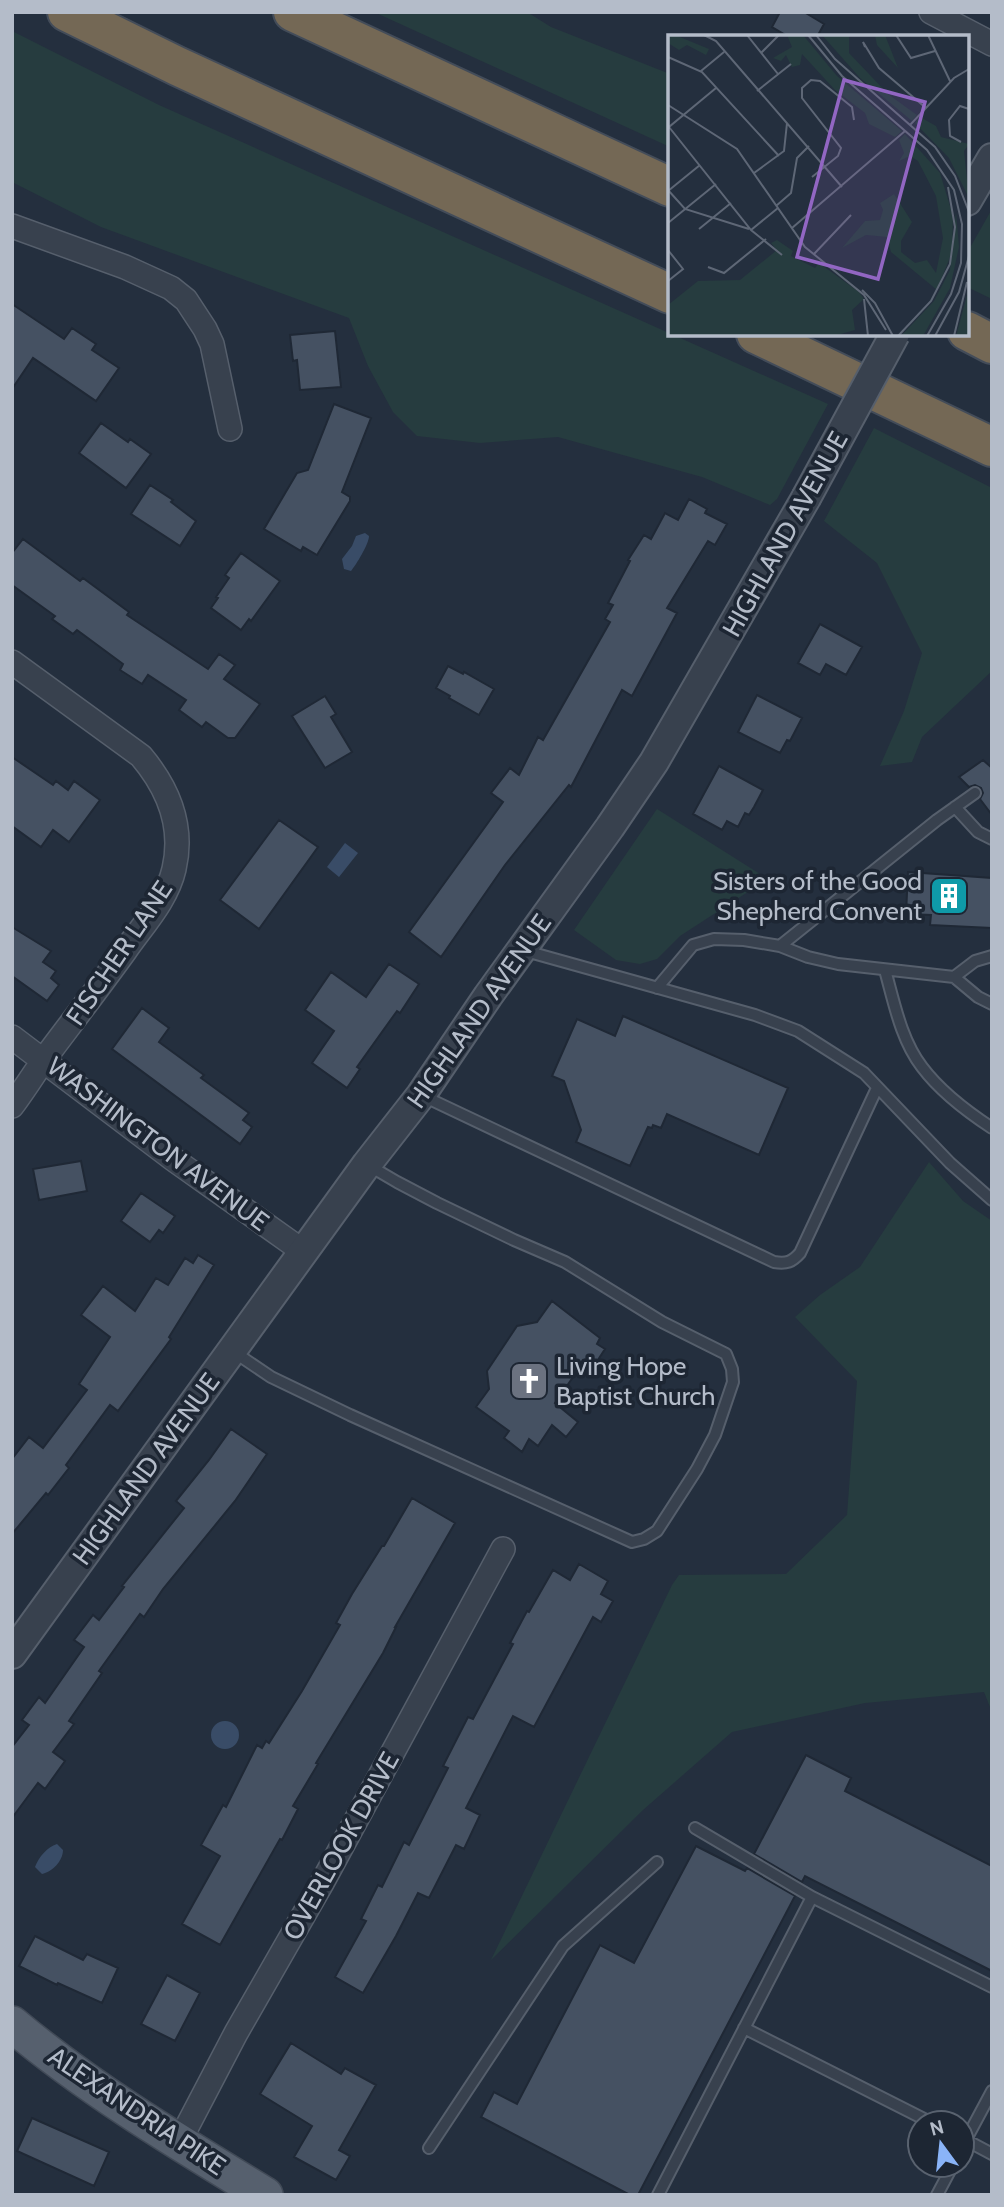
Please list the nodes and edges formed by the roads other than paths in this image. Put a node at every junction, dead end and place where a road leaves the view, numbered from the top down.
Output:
1 (67, 12) edge
2 (293, 12) edge
3 (931, 12) edge
4 (992, 44) edge
5 (992, 158) edge
6 (668, 186) edge
7 (970, 196) edge
8 (12, 226) edge
9 (668, 293) edge
10 (969, 332) edge
11 (760, 336) edge
12 (894, 336) edge
13 (992, 344) edge
14 (230, 429) dead end
15 (992, 447) edge
16 (12, 662) edge
17 (975, 793) dead end
18 (955, 807) junction
19 (992, 839) edge
20 (780, 946) junction
21 (522, 950) junction
22 (992, 956) edge
23 (885, 970) junction
24 (954, 976) junction
25 (657, 988) junction
26 (992, 1004) edge
27 (12, 1037) edge
28 (44, 1059) junction
29 (877, 1088) junction
30 (421, 1095) junction
31 (12, 1106) edge
32 (992, 1128) edge
33 (367, 1164) junction
34 (992, 1200) edge
35 (304, 1252) junction
36 (231, 1351) junction
37 (503, 1549) dead end
38 (12, 1654) edge
39 (695, 1828) dead end
40 (657, 1862) dead end
41 (812, 1897) junction
42 (992, 1987) edge
43 (12, 2024) edge
44 (744, 2028) junction
45 (992, 2091) edge
46 (906, 2110) edge
47 (976, 2119) edge
48 (179, 2142) junction
49 (429, 2148) dead end
50 (946, 2179) edge
51 (265, 2195) edge
52 (658, 2195) edge
53 (937, 2195) edge

1 - 9 highway
2 - 6 highway
3 - 4 street
5 - 7 street
8 - 14 street
10 - 13 highway
11 - 15 highway
12 - 21 street, HIGHLAND AVENUE, bridge
16 - 28 street, FISCHER LANE
17 - 18 lane
18 - 19 lane
18 - 20 lane
20 - 23 lane
20 - 25 lane
21 - 25 lane
21 - 30 street, HIGHLAND AVENUE
22 - 24 lane
23 - 24 lane
23 - 32 lane
24 - 26 lane
25 - 29 lane
27 - 28 street, WASHINGTON AVENUE
28 - 31 street, FISCHER LANE
28 - 35 street, WASHINGTON AVENUE
29 - 30 lane
29 - 34 lane
30 - 33 street, HIGHLAND AVENUE
33 - 35 street, HIGHLAND AVENUE
33 - 36 lane
35 - 36 street, HIGHLAND AVENUE
36 - 38 street, HIGHLAND AVENUE
37 - 48 street, OVERLOOK DRIVE
39 - 41 lane
40 - 49 lane
41 - 42 lane
41 - 44 lane
43 - 48 main road, ALEXANDRIA PIKE
44 - 46 lane
44 - 52 lane
45 - 47 lane
48 - 51 main road, ALEXANDRIA PIKE
50 - 53 lane

